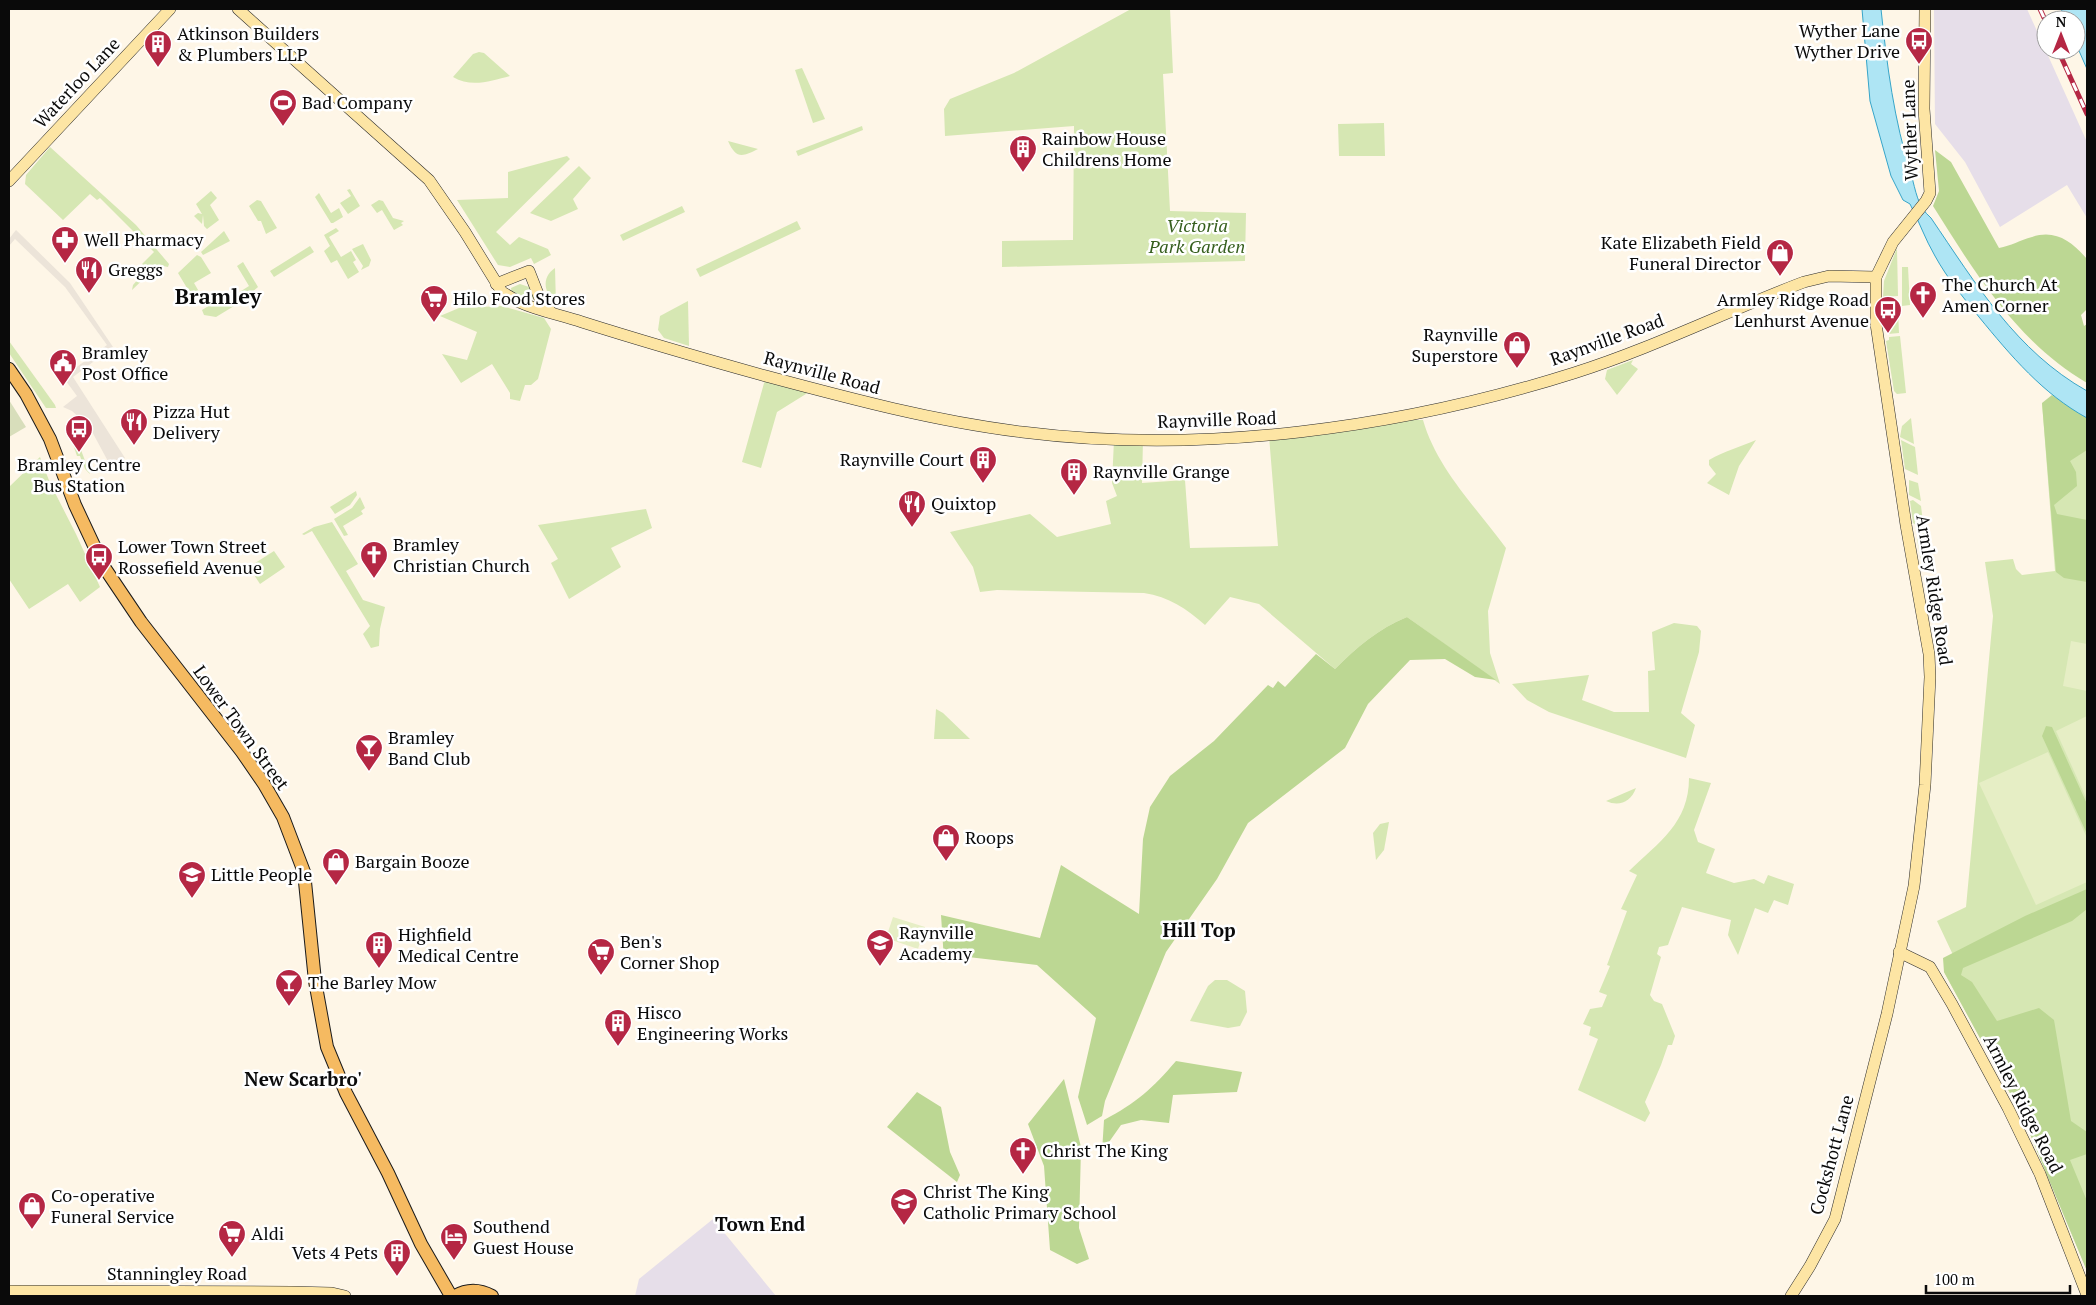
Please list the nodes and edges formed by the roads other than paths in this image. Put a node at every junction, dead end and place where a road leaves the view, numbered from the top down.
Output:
1 (170, 9) edge
2 (238, 9) edge
3 (1926, 9) edge
4 (9, 181) edge
5 (1881, 264) joint
6 (1876, 277) junction
7 (496, 284) junction
8 (551, 312) junction
9 (9, 369) edge
10 (1899, 952) junction
11 (1887, 1014) joint
12 (9, 1290) edge
13 (2087, 1295) edge
14 (345, 1296) edge
15 (453, 1296) edge
16 (492, 1296) edge
17 (1791, 1296) edge

1 - 4 street, Waterloo Lane
2 - 7 street, Raynville Road
3 - 5 street, Wyther Lane
5 - 6 street, Armley Ridge Road
6 - 8 street, Raynville Road
6 - 10 street, Armley Ridge Road
7 - 8 street, Raynville Road
7 - 8 street
9 - 15 main road, Lower Town Street
10 - 11 street, Armley Ridge Road
10 - 13 street, Armley Ridge Road
11 - 17 street, Cockshott Lane
12 - 14 street, Stanningley Road
15 - 16 main road

